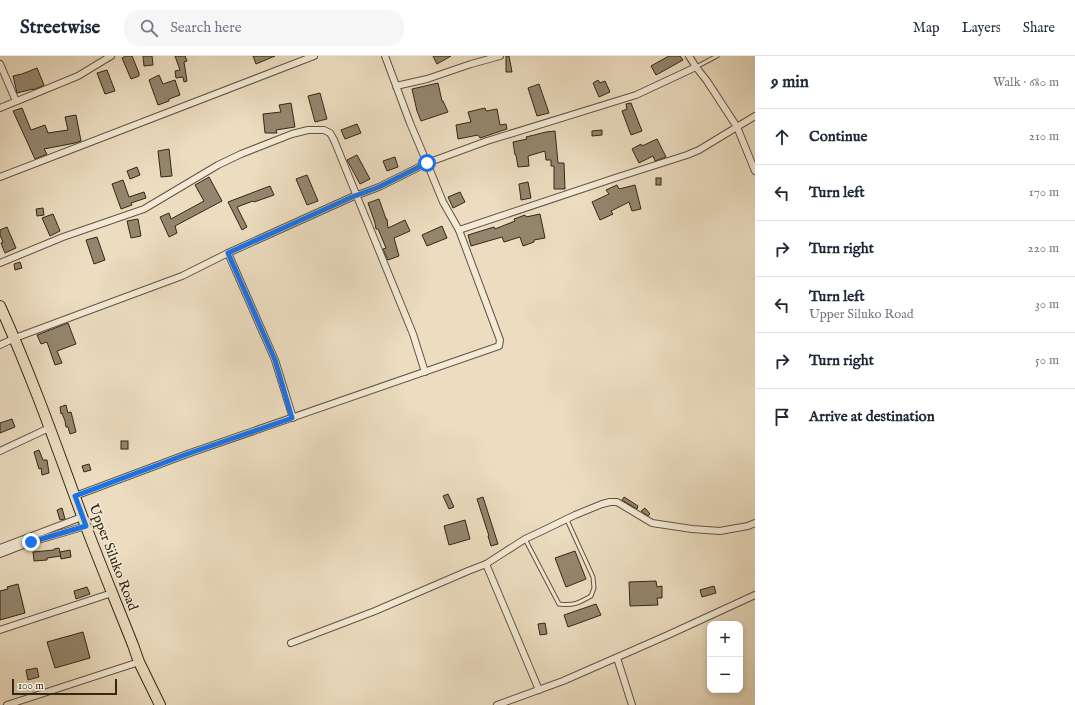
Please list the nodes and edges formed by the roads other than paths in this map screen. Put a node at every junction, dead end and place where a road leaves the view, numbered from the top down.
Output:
1 (111, 56) edge
2 (314, 56) edge
3 (385, 56) edge
4 (500, 56) edge
5 (689, 56) edge
6 (716, 56) edge
7 (0, 64) edge
8 (696, 67) junction
9 (396, 86) junction
10 (16, 101) junction
11 (0, 108) edge
12 (755, 116) edge
13 (737, 127) junction
14 (427, 163) junction
15 (755, 171) edge
16 (0, 177) edge
17 (357, 196) junction
18 (459, 230) junction
19 (228, 253) junction
20 (0, 263) edge
21 (0, 306) edge
22 (14, 338) junction
23 (0, 345) edge
24 (425, 372) junction
25 (292, 418) junction
26 (50, 428) junction
27 (0, 450) edge
28 (75, 496) junction
29 (567, 519) junction
30 (84, 521) junction
31 (755, 523) edge
32 (525, 539) junction
33 (0, 548) edge
34 (0, 554) edge
35 (486, 564) junction
36 (112, 593) junction
37 (755, 595) edge
38 (0, 630) edge
39 (291, 643) dead end
40 (617, 658) junction
41 (139, 662) junction
42 (539, 690) junction
43 (500, 704) edge
44 (7, 705) edge
45 (160, 705) edge
46 (632, 705) edge

1 - 10 street
2 - 16 street
3 - 9 street
4 - 9 street
5 - 8 street
6 - 8 lane
7 - 10 street
8 - 13 street
8 - 14 street
9 - 14 street
10 - 11 street
12 - 13 street
13 - 15 street
13 - 18 street
14 - 17 street
14 - 18 street
17 - 19 street
17 - 20 street
17 - 24 street
18 - 24 street
19 - 22 street
19 - 25 street
21 - 22 main road, Upper Siluko Road
22 - 23 street
22 - 26 main road, Upper Siluko Road
24 - 25 street
25 - 28 street
26 - 27 street
26 - 28 main road, Upper Siluko Road
28 - 30 main road, Upper Siluko Road
29 - 31 street
29 - 32 street
29 - 32 lane
30 - 33 street
30 - 34 street
30 - 36 main road, Upper Siluko Road
32 - 35 street
35 - 39 street
35 - 42 street
36 - 38 street
36 - 41 main road, Upper Siluko Road
37 - 40 street
40 - 42 street
40 - 46 street
41 - 44 street
41 - 45 main road, Upper Siluko Road
42 - 43 street

